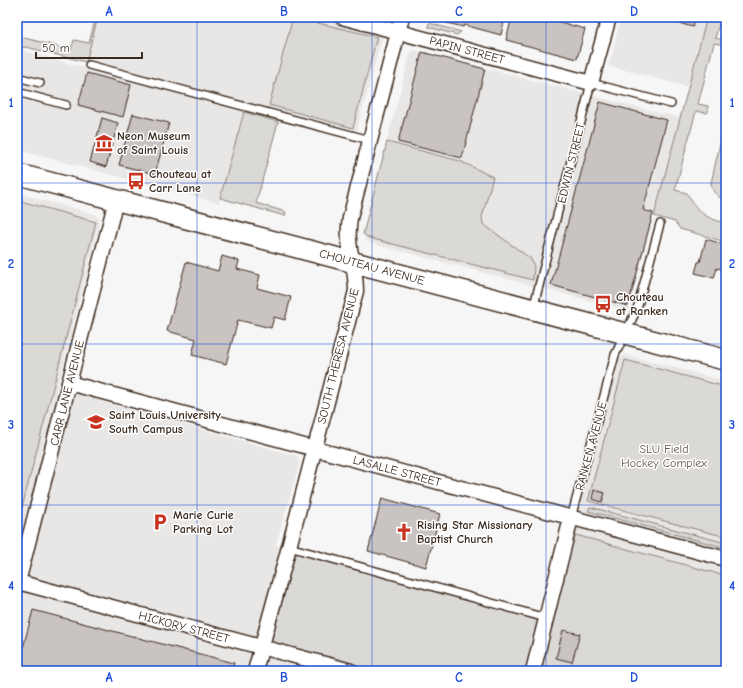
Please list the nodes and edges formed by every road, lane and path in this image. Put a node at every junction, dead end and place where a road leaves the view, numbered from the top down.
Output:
1 (342, 17) edge
2 (402, 17) edge
3 (609, 17) edge
4 (398, 32) junction
5 (89, 65) dead end
6 (17, 77) edge
7 (40, 83) dead end
8 (591, 83) junction
9 (17, 92) edge
10 (672, 104) dead end
11 (66, 105) dead end
12 (370, 140) junction
13 (17, 174) edge
14 (116, 200) junction
15 (660, 224) dead end
16 (352, 261) junction
17 (533, 309) junction
18 (625, 333) junction
19 (726, 360) edge
20 (69, 383) junction
21 (315, 449) junction
22 (571, 518) junction
23 (289, 548) junction
24 (726, 559) edge
25 (18, 584) edge
26 (546, 618) junction
27 (261, 648) junction
28 (255, 671) edge
29 (350, 671) edge
30 (532, 671) edge

1 - 4 street, PAPIN STREET
2 - 4 street, SOUTH THERESA AVENUE
3 - 8 street, EDWIN STREET
4 - 8 street, PAPIN STREET
4 - 12 street, SOUTH THERESA AVENUE
5 - 12 lane
6 - 7 lane
8 - 10 lane
8 - 17 lane, EDWIN STREET
9 - 11 lane
12 - 16 street, SOUTH THERESA AVENUE
13 - 14 main road, CHOUTEAU AVENUE
14 - 16 main road, CHOUTEAU AVENUE
14 - 20 street, CARR LANE AVENUE
15 - 18 lane, RANKEN AVENUE
16 - 17 main road, CHOUTEAU AVENUE
16 - 21 street, SOUTH THERESA AVENUE
17 - 18 main road, CHOUTEAU AVENUE
18 - 19 main road, CHOUTEAU AVENUE
18 - 22 lane, RANKEN AVENUE
20 - 21 street, LASALLE STREET
20 - 25 street, CARR LANE AVENUE
21 - 22 street, LASALLE STREET
21 - 23 street, SOUTH THERESA AVENUE
22 - 24 street, LASALLE STREET
22 - 26 street, RANKEN AVENUE
23 - 26 lane
23 - 27 street, SOUTH THERESA AVENUE
25 - 27 street, HICKORY STREET
26 - 30 street, RANKEN AVENUE
27 - 28 street, SOUTH THERESA AVENUE
27 - 29 street, HICKORY STREET

